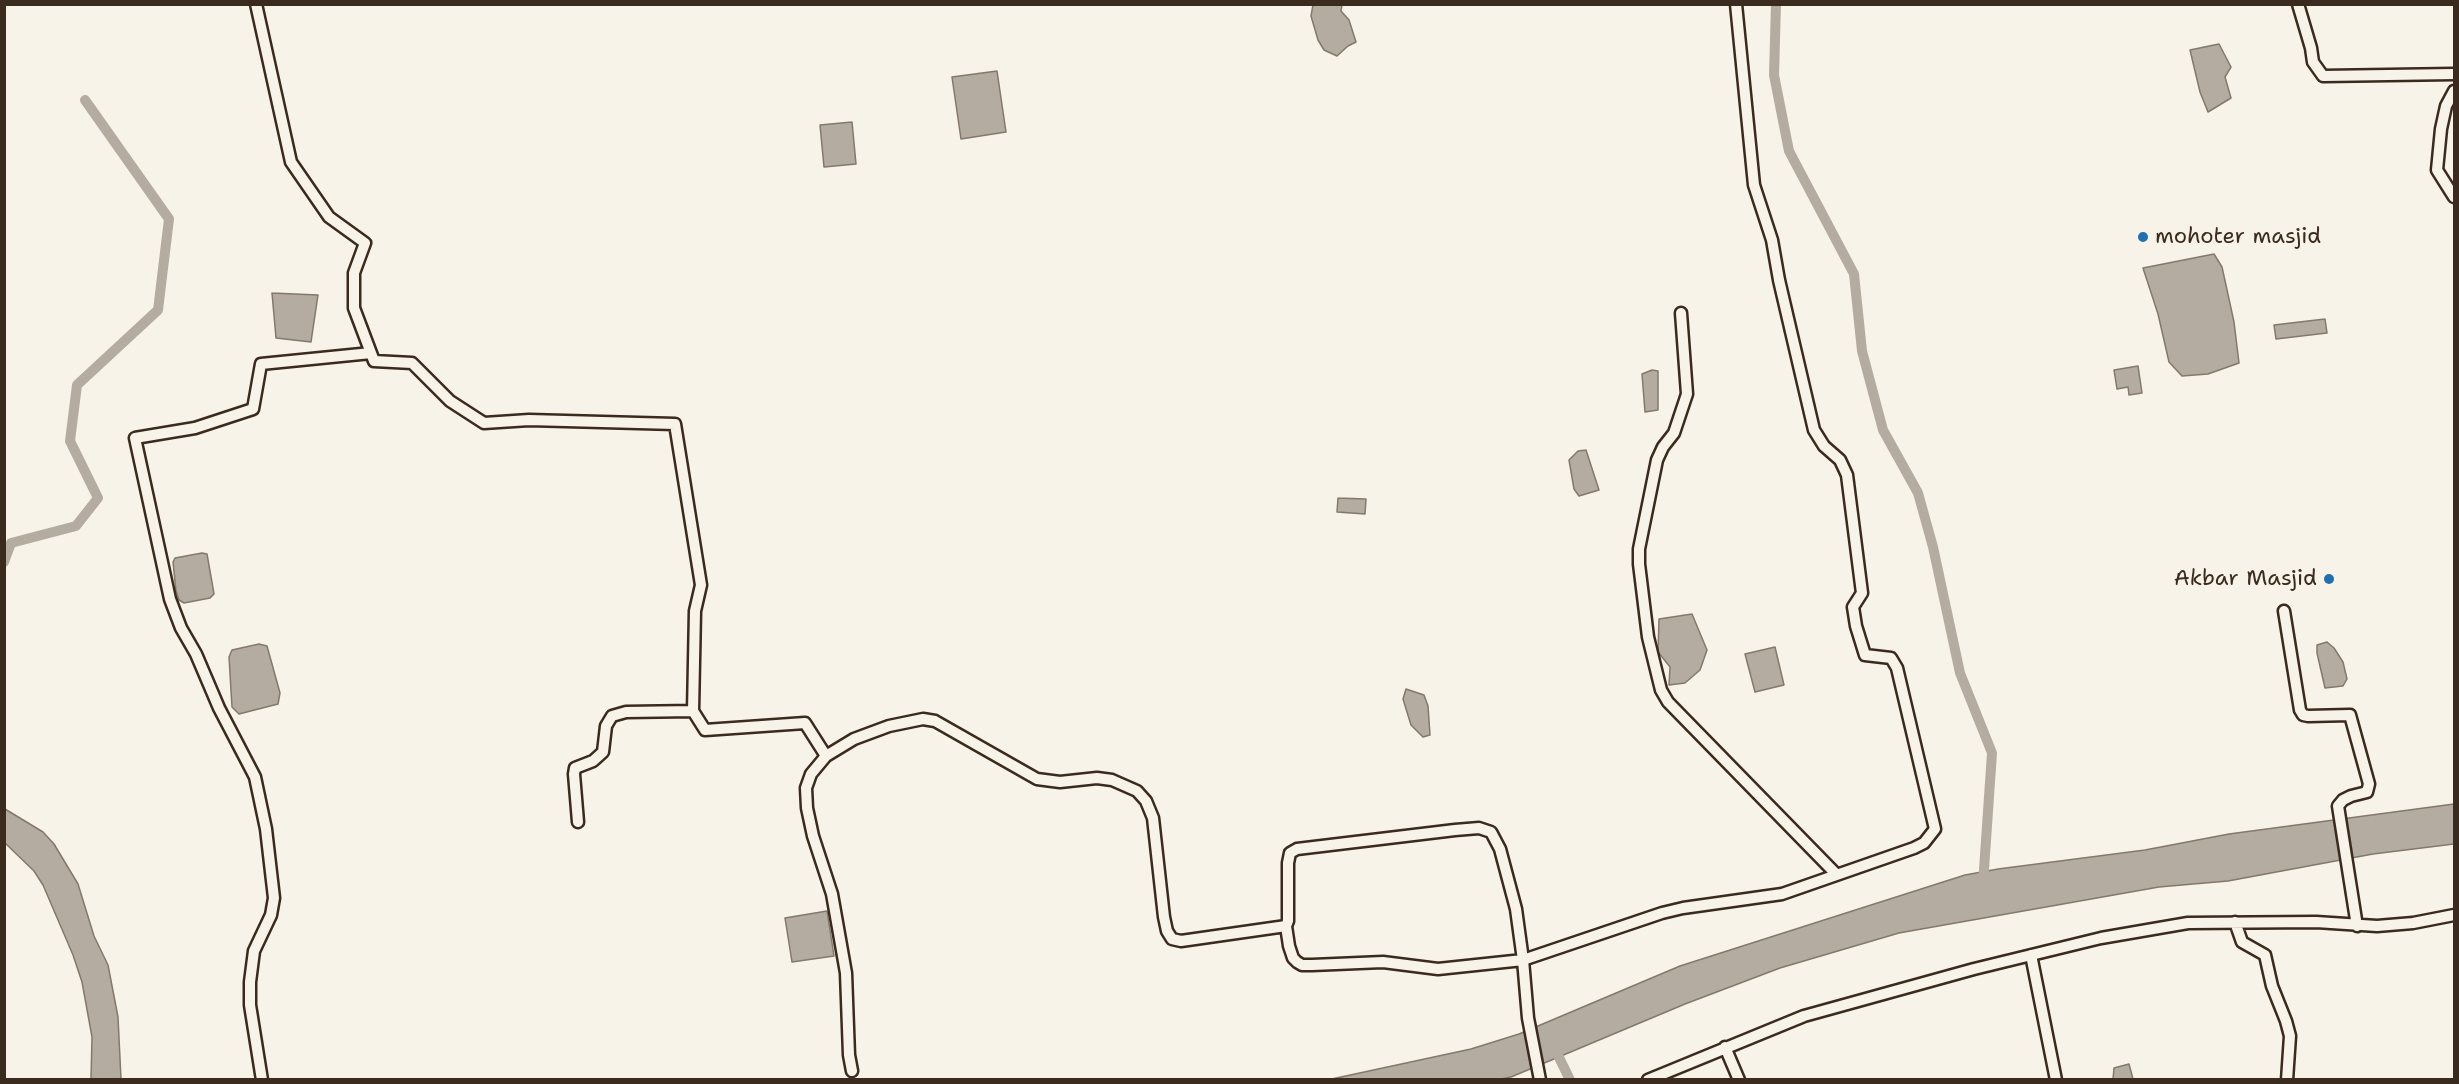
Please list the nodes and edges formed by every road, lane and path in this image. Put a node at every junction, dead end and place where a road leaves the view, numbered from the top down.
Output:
1 (256, 4) edge
2 (1736, 4) edge
3 (2298, 4) edge
4 (2454, 74) edge
5 (2454, 91) edge
6 (2454, 197) edge
7 (1681, 313) dead end
8 (371, 353) junction
9 (2284, 611) dead end
10 (693, 711) junction
11 (826, 756) junction
12 (578, 822) dead end
13 (1836, 874) junction
14 (2454, 915) edge
15 (2235, 922) junction
16 (1286, 926) junction
17 (2357, 926) junction
18 (2031, 955) junction
19 (1523, 960) junction
20 (1725, 1047) junction
21 (852, 1071) dead end
22 (1539, 1076) edge
23 (262, 1080) edge
24 (1647, 1080) edge
25 (1739, 1080) edge
26 (2056, 1080) edge
27 (2287, 1080) edge

1 - 8 street
2 - 13 street
3 - 4 street
5 - 6 street
7 - 13 street
8 - 10 street
8 - 23 street
9 - 17 street
10 - 11 street
10 - 12 street
11 - 16 street
11 - 21 street
13 - 19 street
14 - 17 street
15 - 17 street
15 - 18 street
15 - 27 street
16 - 19 street
16 - 19 street
18 - 20 street
18 - 26 street
19 - 22 street
20 - 24 street
20 - 25 street

